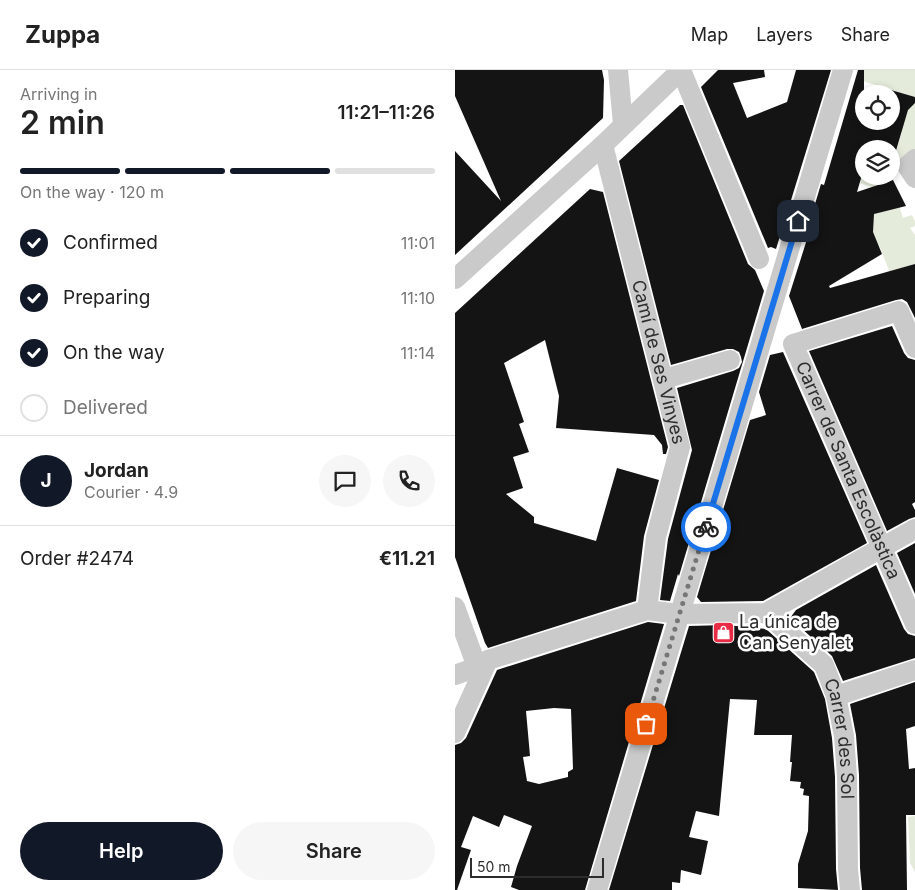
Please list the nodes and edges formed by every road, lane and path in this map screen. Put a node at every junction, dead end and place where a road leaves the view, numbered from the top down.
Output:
1 (618, 70) edge
2 (681, 70) edge
3 (843, 70) edge
4 (623, 124) junction
5 (603, 145) junction
6 (915, 159) edge
7 (915, 178) edge
8 (759, 260) dead end
9 (455, 279) edge
10 (915, 348) edge
11 (730, 360) dead end
12 (664, 378) junction
13 (915, 529) edge
14 (882, 548) junction
15 (455, 607) edge
16 (647, 610) junction
17 (766, 613) junction
18 (679, 614) junction
19 (915, 624) edge
20 (483, 663) junction
21 (915, 670) edge
22 (455, 675) edge
23 (836, 696) junction
24 (455, 733) edge
25 (597, 890) edge
26 (850, 890) edge

1 - 4 street
2 - 4 street
2 - 8 street
3 - 18 street
4 - 5 street
5 - 9 street
5 - 12 street, Camí de Ses Vinyes
6 - 7 street
10 - 14 street, Carrer de Santa Escolàstica
11 - 12 street
12 - 16 street, Camí de Ses Vinyes
13 - 14 street
14 - 17 street
14 - 19 street, Carrer de Santa Escolàstica
15 - 20 street
16 - 18 street
16 - 20 street
17 - 18 street
17 - 23 street, Carrer des Sol
18 - 25 street
20 - 22 street
20 - 24 street
21 - 23 street
23 - 26 street, Carrer des Sol

